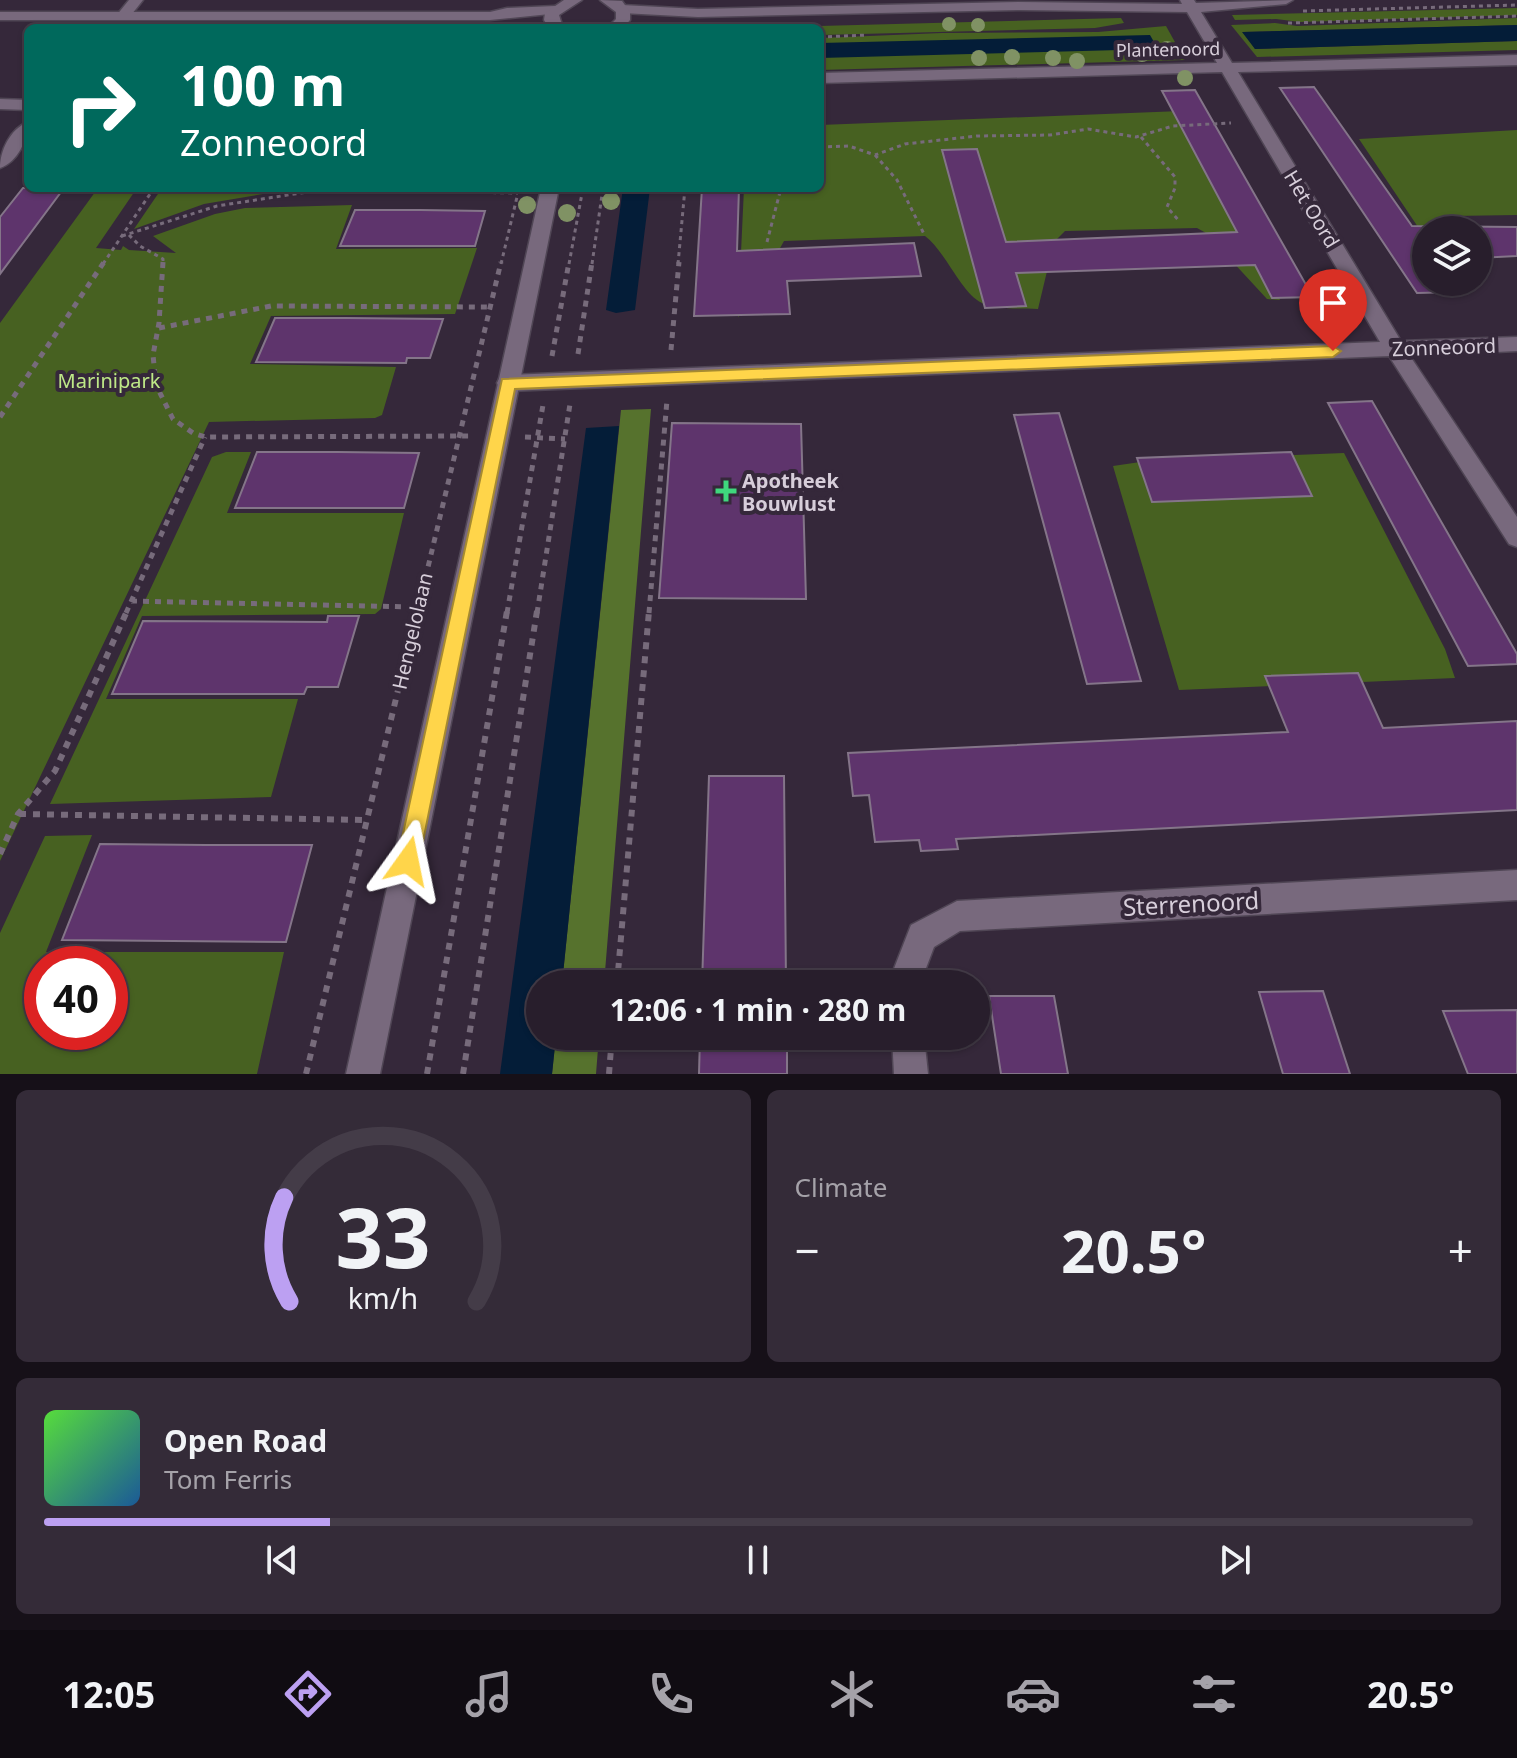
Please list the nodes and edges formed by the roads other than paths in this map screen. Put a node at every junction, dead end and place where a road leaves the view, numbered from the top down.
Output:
1 (136, 0) edge
2 (211, 0) edge
3 (463, 0) edge
4 (575, 0) edge
5 (607, 0) edge
6 (1058, 0) edge
7 (1286, 0) edge
8 (1190, 3) edge
9 (1019, 6) junction
10 (0, 16) edge
11 (123, 16) junction
12 (161, 16) junction
13 (490, 16) junction
14 (619, 20) edge
15 (554, 21) edge
16 (1517, 60) edge
17 (1229, 68) junction
18 (824, 78) edge
19 (0, 104) edge
20 (24, 105) edge
21 (24, 132) edge
22 (0, 163) edge
23 (549, 192) edge
24 (1517, 344) edge
25 (1395, 349) junction
26 (508, 383) junction
27 (1517, 537) edge
28 (1517, 885) edge
29 (909, 970) edge
30 (909, 1050) edge
31 (363, 1074) edge
32 (911, 1074) edge

1 - 11 lane
2 - 12 street
3 - 13 street
4 - 15 street
5 - 14 street
6 - 9 street
7 - 8 street
8 - 9 street
8 - 17 street, Het Oord
9 - 14 street
10 - 11 street
11 - 12 street
12 - 13 street
13 - 15 street
16 - 17 street, Plantenoord
17 - 18 street, Plantenoord
17 - 25 street, Het Oord
19 - 20 street
21 - 22 street
23 - 26 street
24 - 25 street, Zonneoord
25 - 26 street, Zonneoord
25 - 27 street, Het Oord
26 - 31 street
28 - 29 street, Sterrenoord
30 - 32 street

